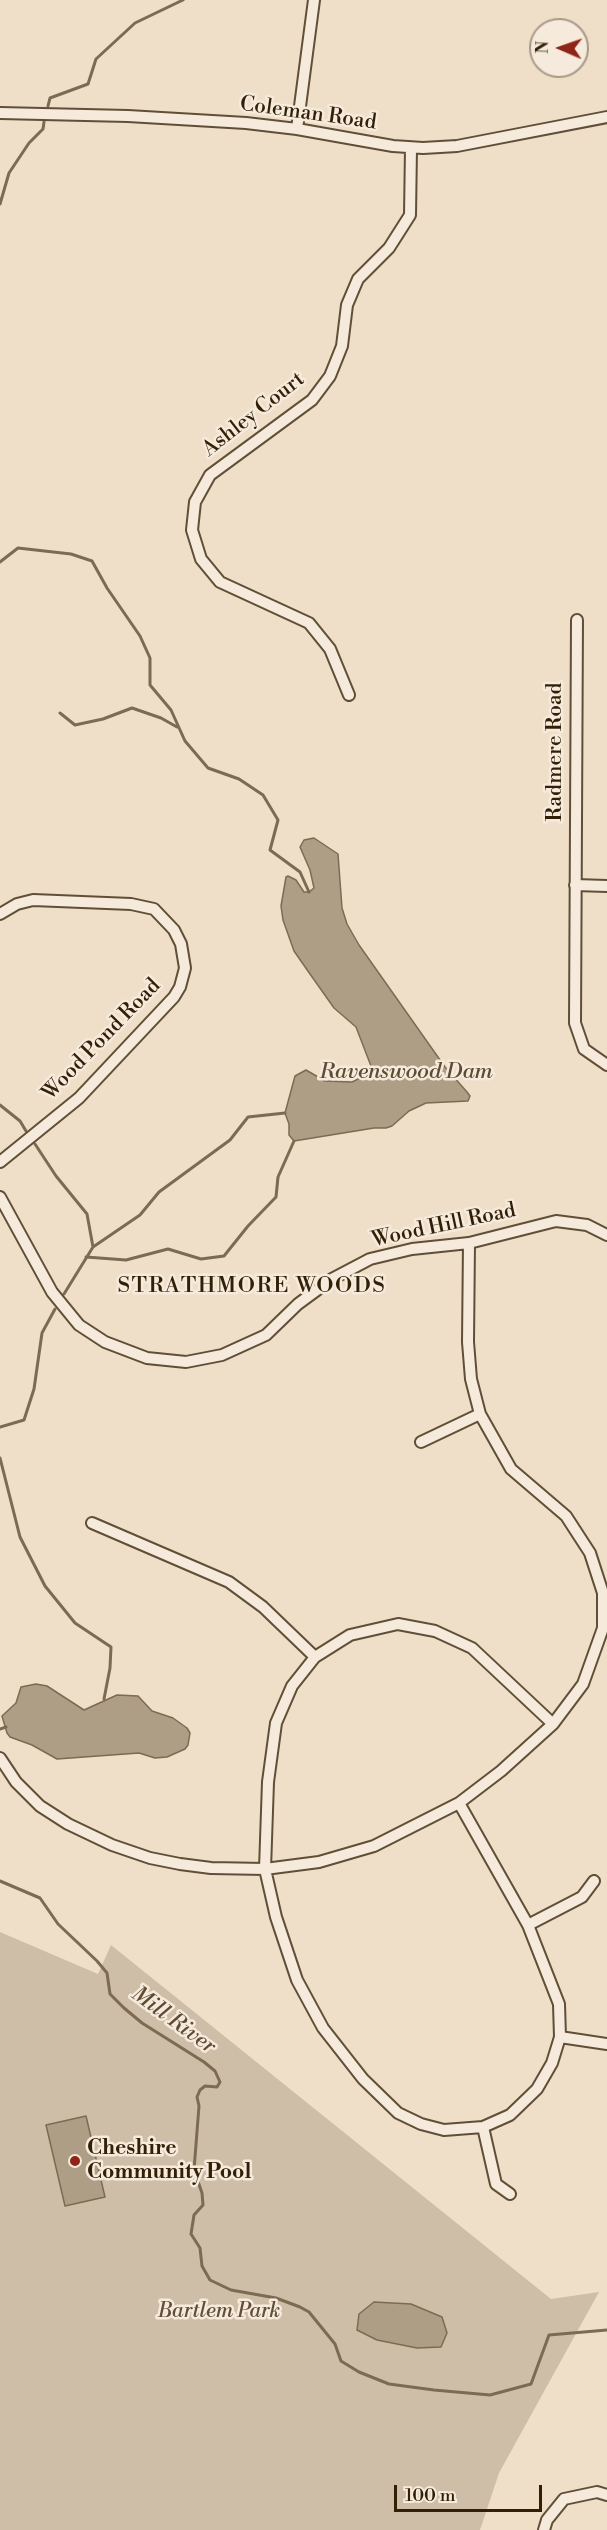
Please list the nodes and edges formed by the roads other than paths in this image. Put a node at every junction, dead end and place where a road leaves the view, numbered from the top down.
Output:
1 (314, 0) edge
2 (0, 113) edge
3 (607, 117) edge
4 (297, 129) junction
5 (411, 148) junction
6 (577, 620) dead end
7 (349, 695) dead end
8 (575, 885) junction
9 (607, 886) edge
10 (0, 914) edge
11 (607, 1065) edge
12 (0, 1162) edge
13 (0, 1197) edge
14 (607, 1235) edge
15 (469, 1243) junction
16 (480, 1414) junction
17 (421, 1442) dead end
18 (92, 1523) dead end
19 (605, 1628) edge
20 (315, 1657) junction
21 (553, 1724) junction
22 (0, 1758) edge
23 (459, 1803) junction
24 (265, 1869) junction
25 (594, 1881) dead end
26 (528, 1925) junction
27 (560, 2037) junction
28 (607, 2044) edge
29 (483, 2127) junction
30 (510, 2194) dead end
31 (607, 2495) edge
32 (544, 2530) edge

1 - 4 street
2 - 4 street, Coleman Road
3 - 5 street, Coleman Road
4 - 5 street, Coleman Road
5 - 7 street, Ashley Court
6 - 8 street, Radmere Road
8 - 9 street
8 - 11 street, Radmere Road
10 - 12 street, Wood Pond Road
13 - 15 street, Wood Hill Road
14 - 15 street, Wood Hill Road
15 - 16 street
16 - 17 street
16 - 19 street
18 - 20 street
19 - 21 street
20 - 21 street
20 - 24 street
21 - 23 street
22 - 24 street
23 - 24 street
23 - 26 street
24 - 29 street
25 - 26 street
26 - 27 street
27 - 28 street
27 - 29 street
29 - 30 street
31 - 32 street

